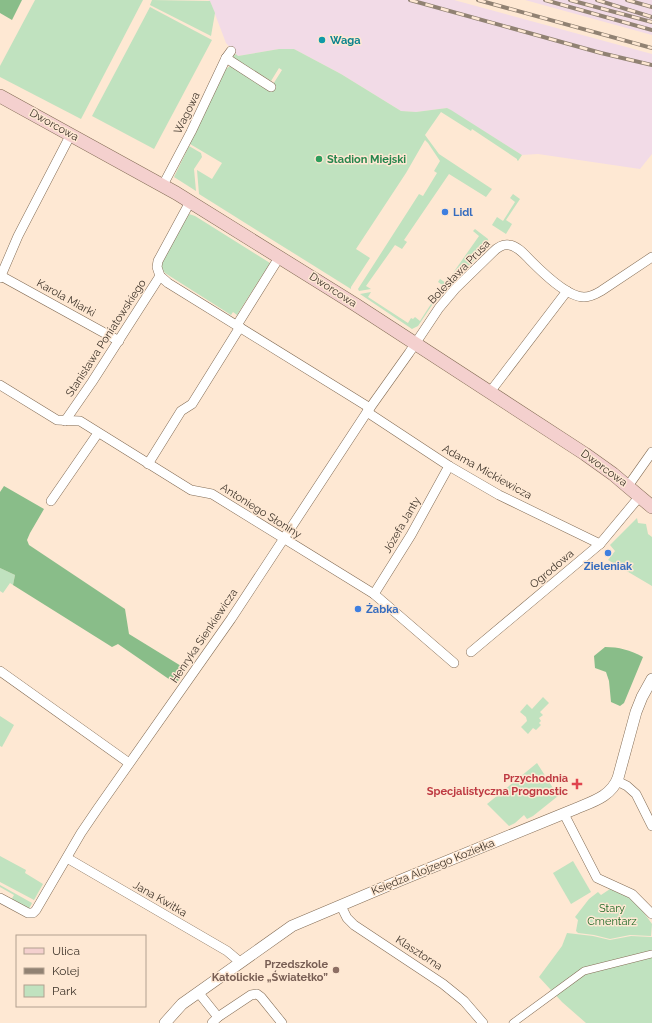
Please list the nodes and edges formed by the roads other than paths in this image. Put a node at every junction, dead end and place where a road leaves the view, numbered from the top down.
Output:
1 (271, 87) dead end
2 (0, 96) edge
3 (71, 134) junction
4 (164, 185) junction
5 (190, 202) junction
6 (280, 256) junction
7 (651, 258) edge
8 (160, 276) junction
9 (0, 277) edge
10 (567, 291) junction
11 (239, 326) junction
12 (119, 341) junction
13 (415, 343) junction
14 (0, 385) edge
15 (490, 392) junction
16 (368, 410) junction
17 (65, 421) junction
18 (98, 433) junction
19 (652, 452) edge
20 (148, 464) junction
21 (449, 466) junction
22 (628, 486) junction
23 (640, 496) junction
24 (52, 501) dead end
25 (652, 507) edge
26 (283, 538) junction
27 (600, 544) junction
28 (374, 594) junction
29 (471, 652) dead end
30 (454, 663) dead end
31 (0, 671) edge
32 (652, 679) edge
33 (129, 763) junction
34 (617, 781) junction
35 (564, 814) junction
36 (652, 826) edge
37 (67, 858) junction
38 (0, 899) edge
39 (341, 906) junction
40 (652, 914) edge
41 (652, 954) edge
42 (240, 962) junction
43 (198, 992) junction
44 (215, 1020) edge
45 (165, 1023) edge
46 (282, 1023) edge
47 (483, 1023) edge
48 (513, 1023) edge

1 - 4 street, Wagowa
2 - 3 main road, Dworcowa
3 - 4 main road, Dworcowa
3 - 9 street
4 - 5 main road, Dworcowa
5 - 6 main road, Dworcowa
5 - 8 street, Stanisława Poniatowskiego
6 - 11 street
6 - 13 main road, Dworcowa
7 - 10 street
8 - 11 street, Adama Mickiewicza
8 - 12 street, Stanisława Poniatowskiego
9 - 12 street, Karola Miarki
10 - 13 street, Bolesława Prusa
10 - 15 street
11 - 16 street, Adama Mickiewicza
11 - 20 street
12 - 17 street, Stanisława Poniatowskiego
13 - 15 main road, Dworcowa
13 - 16 street, Henryka Sienkiewicza
14 - 17 street, Antoniego Słoniny
15 - 22 main road, Dworcowa
16 - 21 street, Adama Mickiewicza
16 - 26 street, Henryka Sienkiewicza
17 - 18 street, Antoniego Słoniny
18 - 20 street, Antoniego Słoniny
18 - 24 street
19 - 22 street
20 - 26 street, Antoniego Słoniny
21 - 27 street, Adama Mickiewicza
21 - 28 street, Józefa Janty
22 - 23 main road, Dworcowa
23 - 25 main road, Dworcowa
23 - 27 street, Ogrodowa
26 - 28 street, Antoniego Słoniny
26 - 33 street, Henryka Sienkiewicza
27 - 29 street, Ogrodowa
28 - 30 street, Antoniego Słoniny
31 - 33 street
32 - 34 street, Księdza Alojzego Koziełka
33 - 37 street, Henryka Sienkiewicza
34 - 35 street, Księdza Alojzego Koziełka
34 - 36 street
35 - 39 street, Księdza Alojzego Koziełka
35 - 40 street
37 - 38 street, Henryka Sienkiewicza
37 - 42 street, Jana Kwitka
39 - 42 street, Księdza Alojzego Koziełka
39 - 47 street, Klasztorna
41 - 48 street
42 - 43 street, Księdza Alojzego Koziełka
43 - 44 street
43 - 45 street, Księdza Alojzego Koziełka
44 - 46 street

